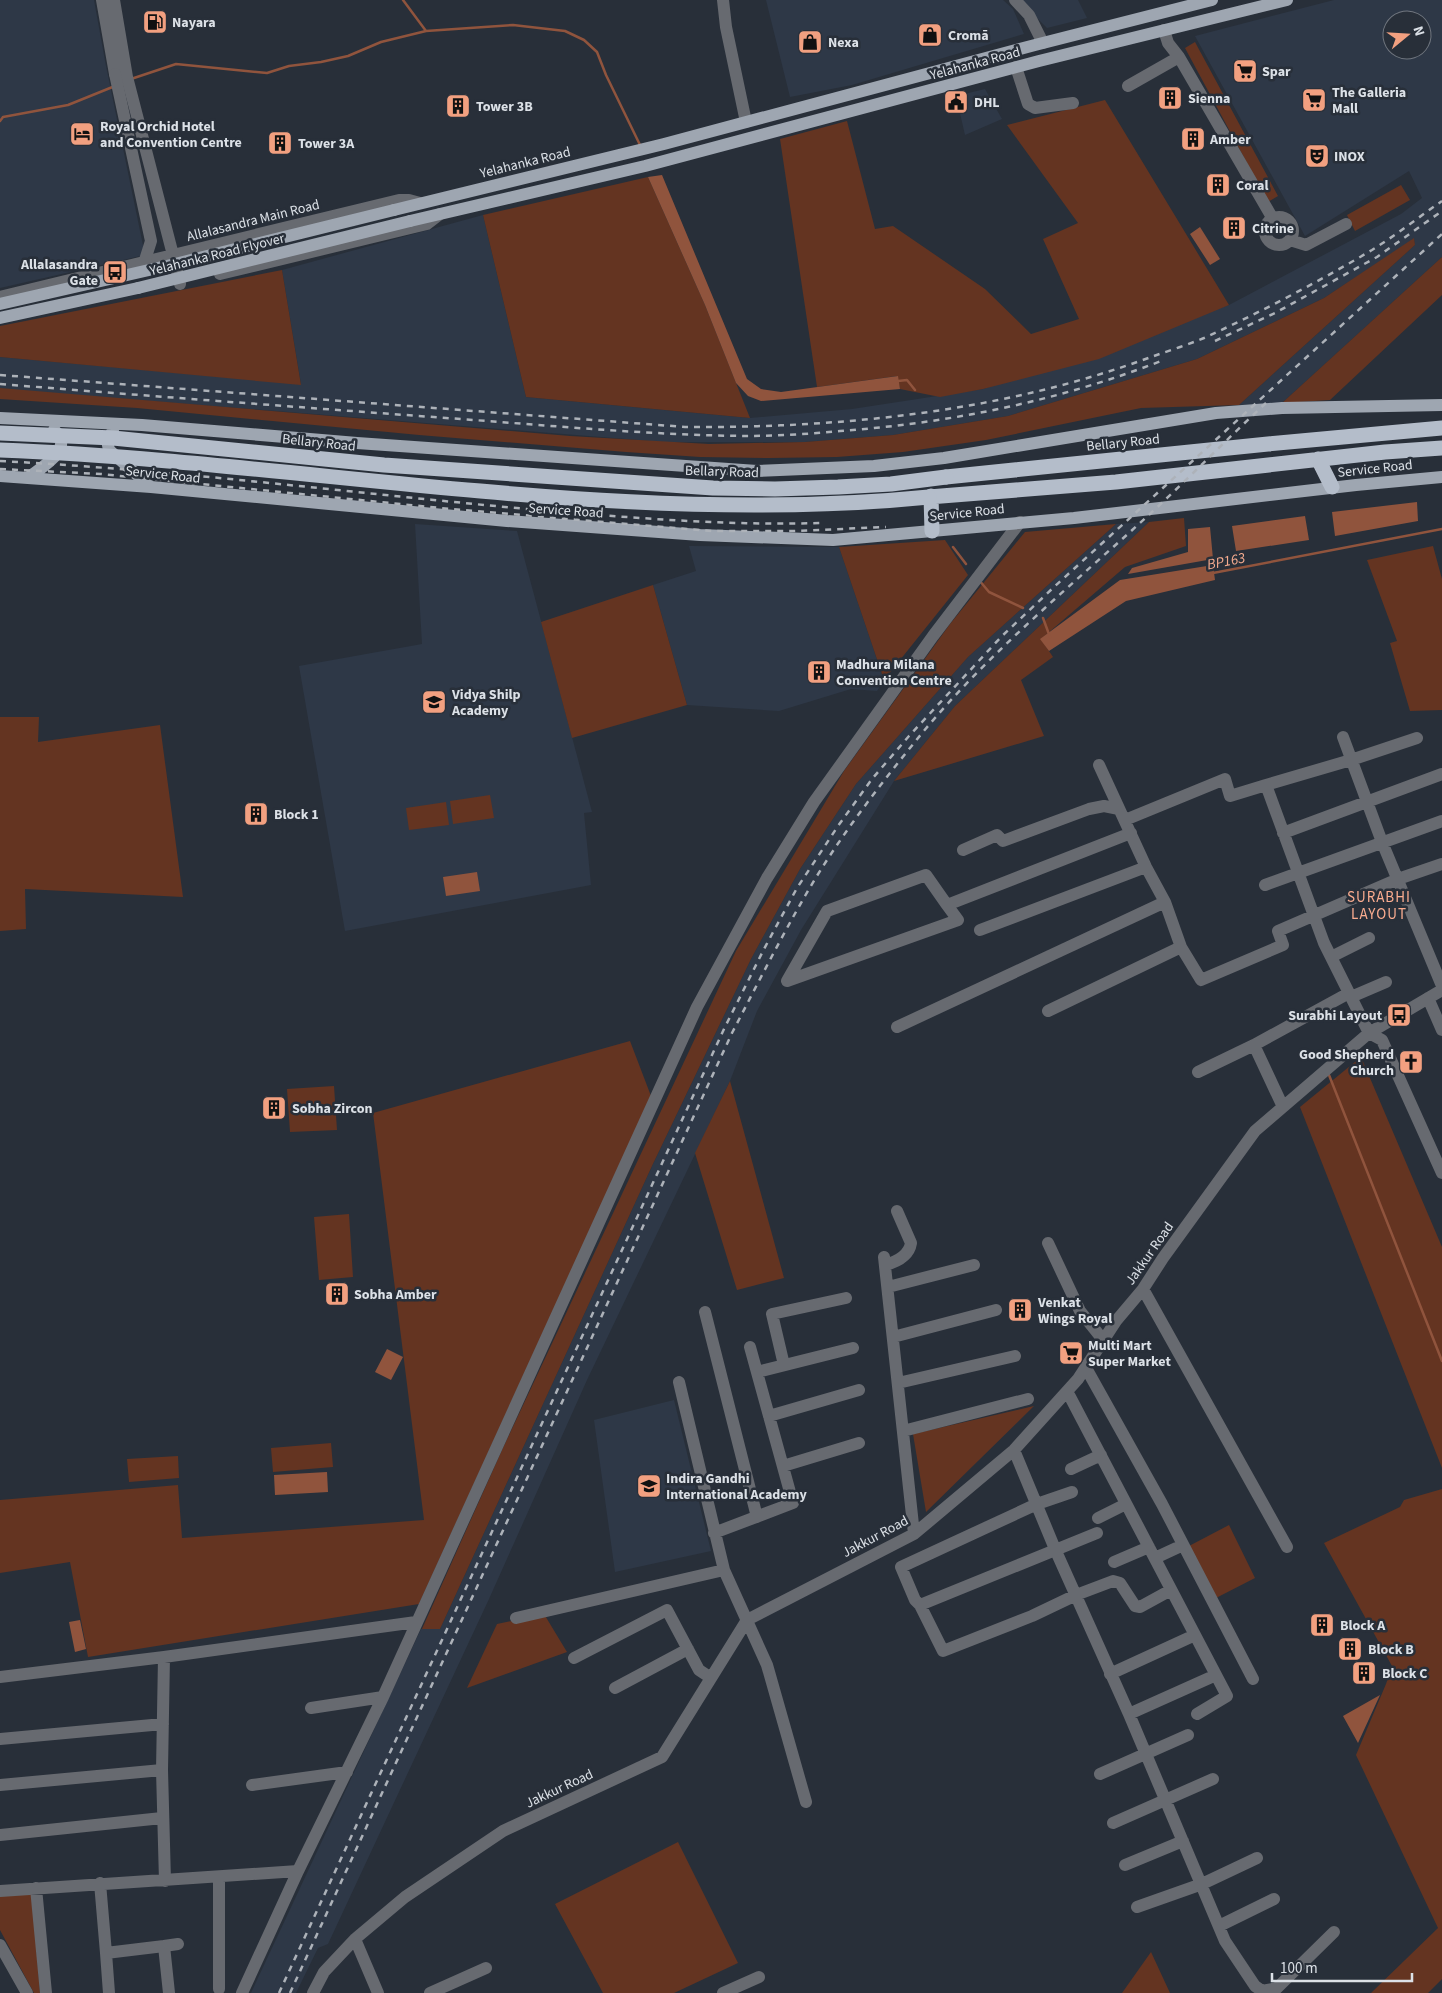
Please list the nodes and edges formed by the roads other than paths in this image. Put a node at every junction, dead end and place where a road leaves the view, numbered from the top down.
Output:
1 (102, 0) edge
2 (114, 0) edge
3 (723, 0) edge
4 (1015, 0) edge
5 (1212, 0) edge
6 (1287, 0) edge
7 (1180, 4) edge
8 (1169, 29) junction
9 (1043, 43) junction
10 (1179, 57) junction
11 (118, 67) junction
12 (1016, 67) junction
13 (1128, 86) dead end
14 (1073, 103) dead end
15 (746, 122) junction
16 (701, 134) junction
17 (704, 150) junction
18 (608, 158) junction
19 (612, 174) junction
20 (420, 203) junction
21 (440, 214) junction
22 (1273, 219) junction
23 (1346, 224) dead end
24 (1290, 240) junction
25 (173, 255) junction
26 (133, 273) junction
27 (180, 284) junction
28 (0, 297) edge
29 (0, 304) edge
30 (0, 318) edge
31 (0, 322) edge
32 (1442, 405) edge
33 (0, 418) edge
34 (32, 420) junction
35 (142, 425) junction
36 (1438, 426) edge
37 (0, 433) edge
38 (1442, 448) edge
39 (0, 450) edge
40 (1318, 459) junction
41 (0, 476) edge
42 (29, 477) junction
43 (1442, 477) edge
44 (151, 487) junction
45 (1332, 487) junction
46 (930, 497) junction
47 (1020, 522) junction
48 (932, 531) junction
49 (1342, 737) dead end
50 (1417, 738) dead end
51 (1351, 760) junction
52 (1099, 765) dead end
53 (1442, 774) edge
54 (1266, 785) junction
55 (1366, 801) junction
56 (1122, 814) junction
57 (1442, 821) edge
58 (1282, 833) junction
59 (1131, 834) junction
60 (1382, 842) junction
61 (963, 850) dead end
62 (1442, 864) edge
63 (1146, 867) junction
64 (1298, 874) junction
65 (1398, 879) junction
66 (1265, 885) dead end
67 (1165, 902) junction
68 (947, 904) junction
69 (1313, 915) junction
70 (980, 930) dead end
71 (1370, 938) dead end
72 (1181, 947) junction
73 (1331, 957) junction
74 (1386, 982) dead end
75 (1442, 986) edge
76 (1442, 990) edge
77 (1350, 995) junction
78 (1428, 998) junction
79 (1048, 1011) dead end
80 (897, 1027) dead end
81 (1442, 1030) edge
82 (1369, 1032) junction
83 (1254, 1045) junction
84 (1198, 1072) dead end
85 (1283, 1107) junction
86 (1442, 1173) edge
87 (897, 1211) dead end
88 (1048, 1242) dead end
89 (974, 1265) dead end
90 (888, 1287) junction
91 (1143, 1288) junction
92 (846, 1298) dead end
93 (996, 1310) dead end
94 (705, 1312) dead end
95 (893, 1337) junction
96 (1104, 1341) junction
97 (750, 1347) dead end
98 (853, 1348) dead end
99 (1015, 1356) dead end
100 (784, 1365) junction
101 (1086, 1368) junction
102 (757, 1372) junction
103 (679, 1382) dead end
104 (898, 1383) junction
105 (859, 1390) dead end
106 (1067, 1391) junction
107 (1028, 1399) dead end
108 (769, 1416) junction
109 (903, 1430) junction
110 (859, 1443) dead end
111 (1014, 1450) junction
112 (1100, 1455) junction
113 (783, 1466) junction
114 (1071, 1469) dead end
115 (1072, 1492) dead end
116 (1036, 1504) junction
117 (1126, 1504) junction
118 (757, 1517) junction
119 (1098, 1518) dead end
120 (714, 1533) junction
121 (1096, 1533) dead end
122 (914, 1534) junction
123 (1183, 1544) junction
124 (1148, 1546) junction
125 (1287, 1547) dead end
126 (1055, 1549) junction
127 (1155, 1558) junction
128 (1114, 1562) dead end
129 (724, 1570) junction
130 (1171, 1590) junction
131 (1076, 1595) junction
132 (920, 1605) junction
133 (516, 1618) dead end
134 (746, 1620) junction
135 (416, 1622) junction
136 (1195, 1635) junction
137 (688, 1649) junction
138 (164, 1657) junction
139 (574, 1658) dead end
140 (1110, 1674) junction
141 (1216, 1675) junction
142 (0, 1677) edge
143 (711, 1678) junction
144 (1253, 1679) dead end
145 (615, 1688) dead end
146 (383, 1697) junction
147 (311, 1708) dead end
148 (1130, 1714) junction
149 (1197, 1714) dead end
150 (163, 1724) junction
151 (1188, 1734) dead end
152 (0, 1739) edge
153 (1146, 1753) junction
154 (162, 1770) junction
155 (347, 1772) junction
156 (1100, 1774) dead end
157 (1213, 1779) dead end
158 (252, 1785) dead end
159 (0, 1786) edge
160 (1166, 1800) junction
161 (806, 1802) dead end
162 (162, 1818) junction
163 (1113, 1824) dead end
164 (0, 1835) edge
165 (1183, 1841) junction
166 (1257, 1858) dead end
167 (1125, 1865) dead end
168 (298, 1871) junction
169 (219, 1877) junction
170 (165, 1880) junction
171 (100, 1883) junction
172 (1202, 1884) junction
173 (36, 1888) junction
174 (0, 1891) edge
175 (1274, 1898) dead end
176 (1137, 1907) dead end
177 (1219, 1926) junction
178 (1334, 1932) dead end
179 (355, 1939) junction
180 (178, 1944) dead end
181 (0, 1945) edge
182 (164, 1946) junction
183 (106, 1953) junction
184 (486, 1968) dead end
185 (759, 1977) dead end
186 (219, 1989) dead end
187 (27, 1993) edge
188 (46, 1993) edge
189 (108, 1993) edge
190 (169, 1993) edge
191 (242, 1993) edge
192 (313, 1993) edge
193 (378, 1993) edge
194 (430, 1993) edge
195 (722, 1993) edge

1 - 11 street, Allalasandra Main Road
2 - 11 street, Allalasandra Main Road
3 - 15 street
4 - 9 street
5 - 7 main road, Yelahanka Road
6 - 8 main road, Yelahanka Road
7 - 9 main road, Yelahanka Road
8 - 10 street
8 - 12 main road, Yelahanka Road
9 - 15 main road, Yelahanka Road
10 - 13 street
10 - 22 street
11 - 25 street, Allalasandra Main Road
11 - 26 street, bridge
12 - 14 street
12 - 17 main road, Yelahanka Road
15 - 16 main road, Yelahanka Road
16 - 17 main road
16 - 18 main road, Yelahanka Road
17 - 19 main road, Yelahanka Road
18 - 19 main road
18 - 20 main road, Yelahanka Road
19 - 21 main road
20 - 25 street, Allalasandra Main Road
20 - 26 main road, Yelahanka Road Flyover, bridge
21 - 27 street
21 - 30 main road, Yelahanka Road Flyover, bridge
22 - 24 street
22 - 24 street
23 - 24 street
25 - 27 street
25 - 28 street
26 - 29 main road, Yelahanka Road Flyover, bridge
27 - 31 street
32 - 35 main road
33 - 34 main road
34 - 35 main road
34 - 42 main road
35 - 44 main road
36 - 37 highway, Bellary Road, bridge
38 - 40 highway
39 - 46 highway, bridge
40 - 45 highway
40 - 46 highway
41 - 42 main road, Service Road
42 - 44 main road, Service Road
43 - 45 main road, Service Road
44 - 48 main road, Service Road
45 - 47 main road, Service Road
46 - 48 highway
47 - 48 main road, Service Road
47 - 135 street
49 - 51 street
50 - 51 street
51 - 54 street
51 - 55 street
52 - 56 street
53 - 55 street
54 - 56 street
54 - 58 street
55 - 58 street
55 - 60 street
56 - 59 street
56 - 61 street
57 - 60 street
58 - 64 street
59 - 63 street
59 - 68 street
60 - 64 street
60 - 65 street
62 - 65 street
63 - 67 street
63 - 70 street
64 - 66 street
64 - 69 street
65 - 69 street
65 - 75 street
67 - 72 street
67 - 80 street
68 - 68 street
69 - 72 street
69 - 73 street
71 - 73 street
72 - 79 street
73 - 77 street
74 - 77 street
76 - 78 street, Jakkur Road
77 - 82 street
77 - 83 street
78 - 81 street
78 - 82 street, Jakkur Road
82 - 85 street, Jakkur Road
82 - 86 street
83 - 84 street
83 - 85 street
85 - 91 street, Jakkur Road
87 - 90 street
88 - 96 street
89 - 90 street
90 - 95 street
91 - 96 street, Jakkur Road
91 - 125 street
92 - 100 street
93 - 95 street
94 - 118 street
95 - 104 street
96 - 101 street, Jakkur Road
97 - 102 street
98 - 100 street
99 - 104 street
100 - 102 street
101 - 106 street, Jakkur Road
101 - 123 street
102 - 108 street
103 - 120 street
104 - 109 street
105 - 108 street
106 - 111 street, Jakkur Road
106 - 112 street
107 - 109 street
108 - 113 street
109 - 122 street
110 - 113 street
111 - 116 street
111 - 122 street, Jakkur Road
112 - 114 street
112 - 117 street
113 - 118 street
115 - 116 street
116 - 126 street
116 - 132 street
117 - 119 street
117 - 124 street
118 - 120 street
120 - 129 street
121 - 126 street
122 - 134 street, Jakkur Road
123 - 127 street
123 - 144 street
124 - 127 street
124 - 128 street
126 - 131 street
126 - 132 street
127 - 130 street
129 - 133 street
129 - 134 street
130 - 131 street
130 - 136 street
131 - 132 street
131 - 140 street
134 - 143 street, Jakkur Road
134 - 161 street
135 - 138 street
135 - 146 street
136 - 140 street
136 - 141 street
137 - 139 street
137 - 143 street
137 - 145 street
138 - 142 street
138 - 150 street
140 - 148 street
141 - 148 street
141 - 149 street
143 - 179 street, Jakkur Road
146 - 147 street
146 - 155 street
148 - 153 street
150 - 152 street
150 - 154 street
151 - 153 street
153 - 156 street
153 - 160 street
154 - 159 street
154 - 162 street
155 - 158 street
155 - 168 street
157 - 160 street
160 - 163 street
160 - 165 street
162 - 164 street
162 - 170 street
165 - 167 street
165 - 172 street
166 - 172 street
168 - 169 street
168 - 191 street
169 - 170 street
169 - 186 street
170 - 171 street
171 - 173 street
171 - 183 street
172 - 176 street
172 - 177 street
173 - 174 street
173 - 188 street
175 - 177 street
177 - 178 street
179 - 192 street, Jakkur Road
179 - 193 street
180 - 182 street
181 - 187 street
182 - 183 street
182 - 190 street
183 - 189 street
184 - 194 street
185 - 195 street

